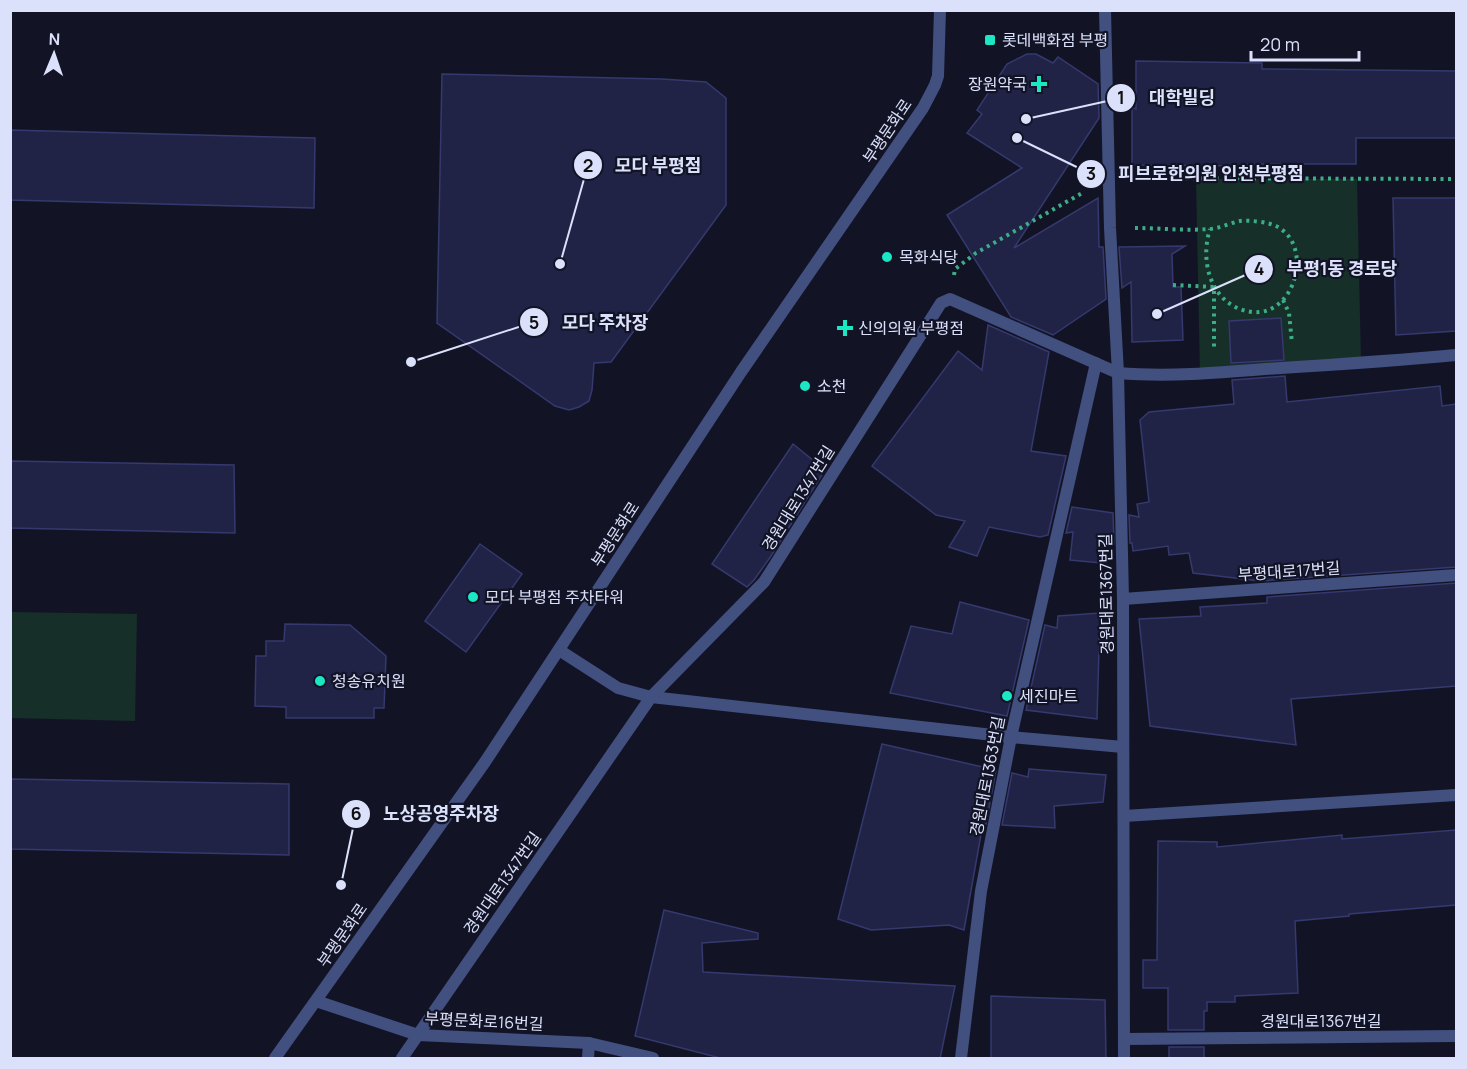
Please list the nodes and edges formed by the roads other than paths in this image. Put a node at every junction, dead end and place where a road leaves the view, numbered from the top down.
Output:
1 (940, 10) edge
2 (1105, 10) edge
3 (1456, 355) edge
4 (1096, 363) junction
5 (1118, 373) junction
6 (1456, 575) edge
7 (1123, 599) junction
8 (559, 650) junction
9 (651, 697) junction
10 (1011, 737) junction
11 (1123, 747) junction
12 (1456, 795) edge
13 (1124, 816) junction
14 (316, 1001) junction
15 (418, 1035) junction
16 (1451, 1036) edge
17 (1124, 1039) junction
18 (589, 1043) junction
19 (275, 1059) edge
20 (402, 1059) edge
21 (588, 1059) edge
22 (653, 1059) edge
23 (961, 1059) edge
24 (1124, 1059) edge

1 - 8 street, 부평문화로
2 - 5 street, 경원대로1367번길
3 - 5 street
4 - 5 street
4 - 9 street, 경원대로1347번길
4 - 10 street, 경원대로1363번길
5 - 7 street, 경원대로1367번길
6 - 7 street, 부평대로17번길
7 - 11 street, 경원대로1367번길
8 - 9 street
8 - 14 street, 부평문화로
9 - 10 street
9 - 15 street, 경원대로1347번길
10 - 11 street
10 - 23 street, 경원대로1363번길
11 - 13 street, 경원대로1367번길
12 - 13 street
13 - 17 street, 경원대로1367번길
14 - 15 street, 부평문화로16번길
14 - 19 street, 부평문화로
15 - 18 street, 부평문화로16번길
15 - 20 street, 경원대로1347번길
16 - 17 street, 경원대로1367번길
17 - 24 street, 경원대로1367번길
18 - 21 street
18 - 22 street, 부평문화로16번길

